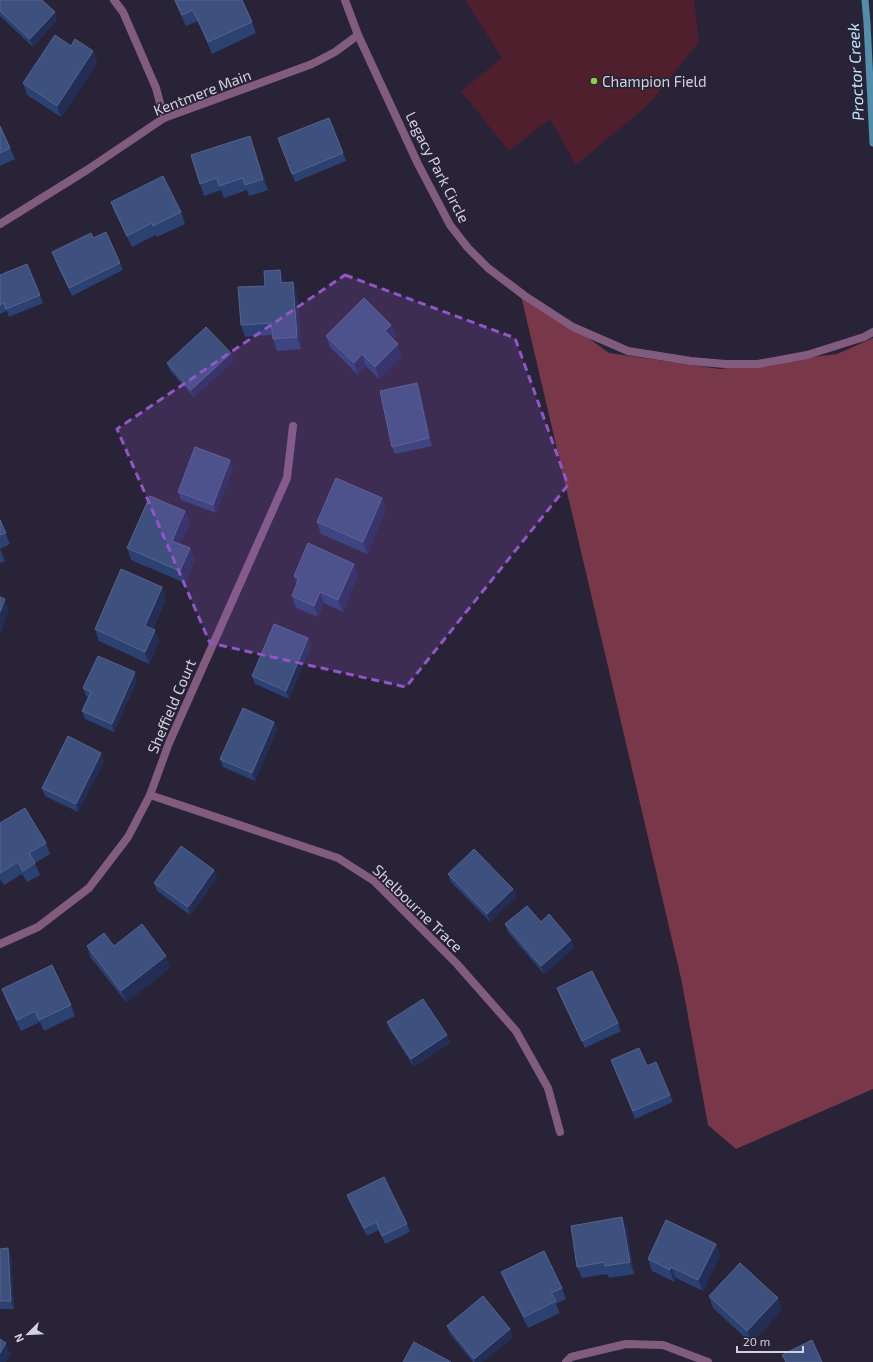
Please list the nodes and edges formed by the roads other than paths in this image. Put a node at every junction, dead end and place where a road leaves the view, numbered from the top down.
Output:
1 (114, 0) edge
2 (345, 0) edge
3 (358, 34) junction
4 (164, 118) junction
5 (0, 224) edge
6 (873, 332) edge
7 (293, 426) dead end
8 (150, 795) junction
9 (0, 944) edge
10 (560, 1132) dead end
11 (566, 1362) edge
12 (708, 1362) edge

1 - 4 street
2 - 3 street, Legacy Park Circle
3 - 4 street, Kentmere Main
3 - 6 street, Legacy Park Circle
4 - 5 street, Kentmere Main
7 - 8 street, Sheffield Court
8 - 9 street, Sheffield Court
8 - 10 street, Shelbourne Trace
11 - 12 street

